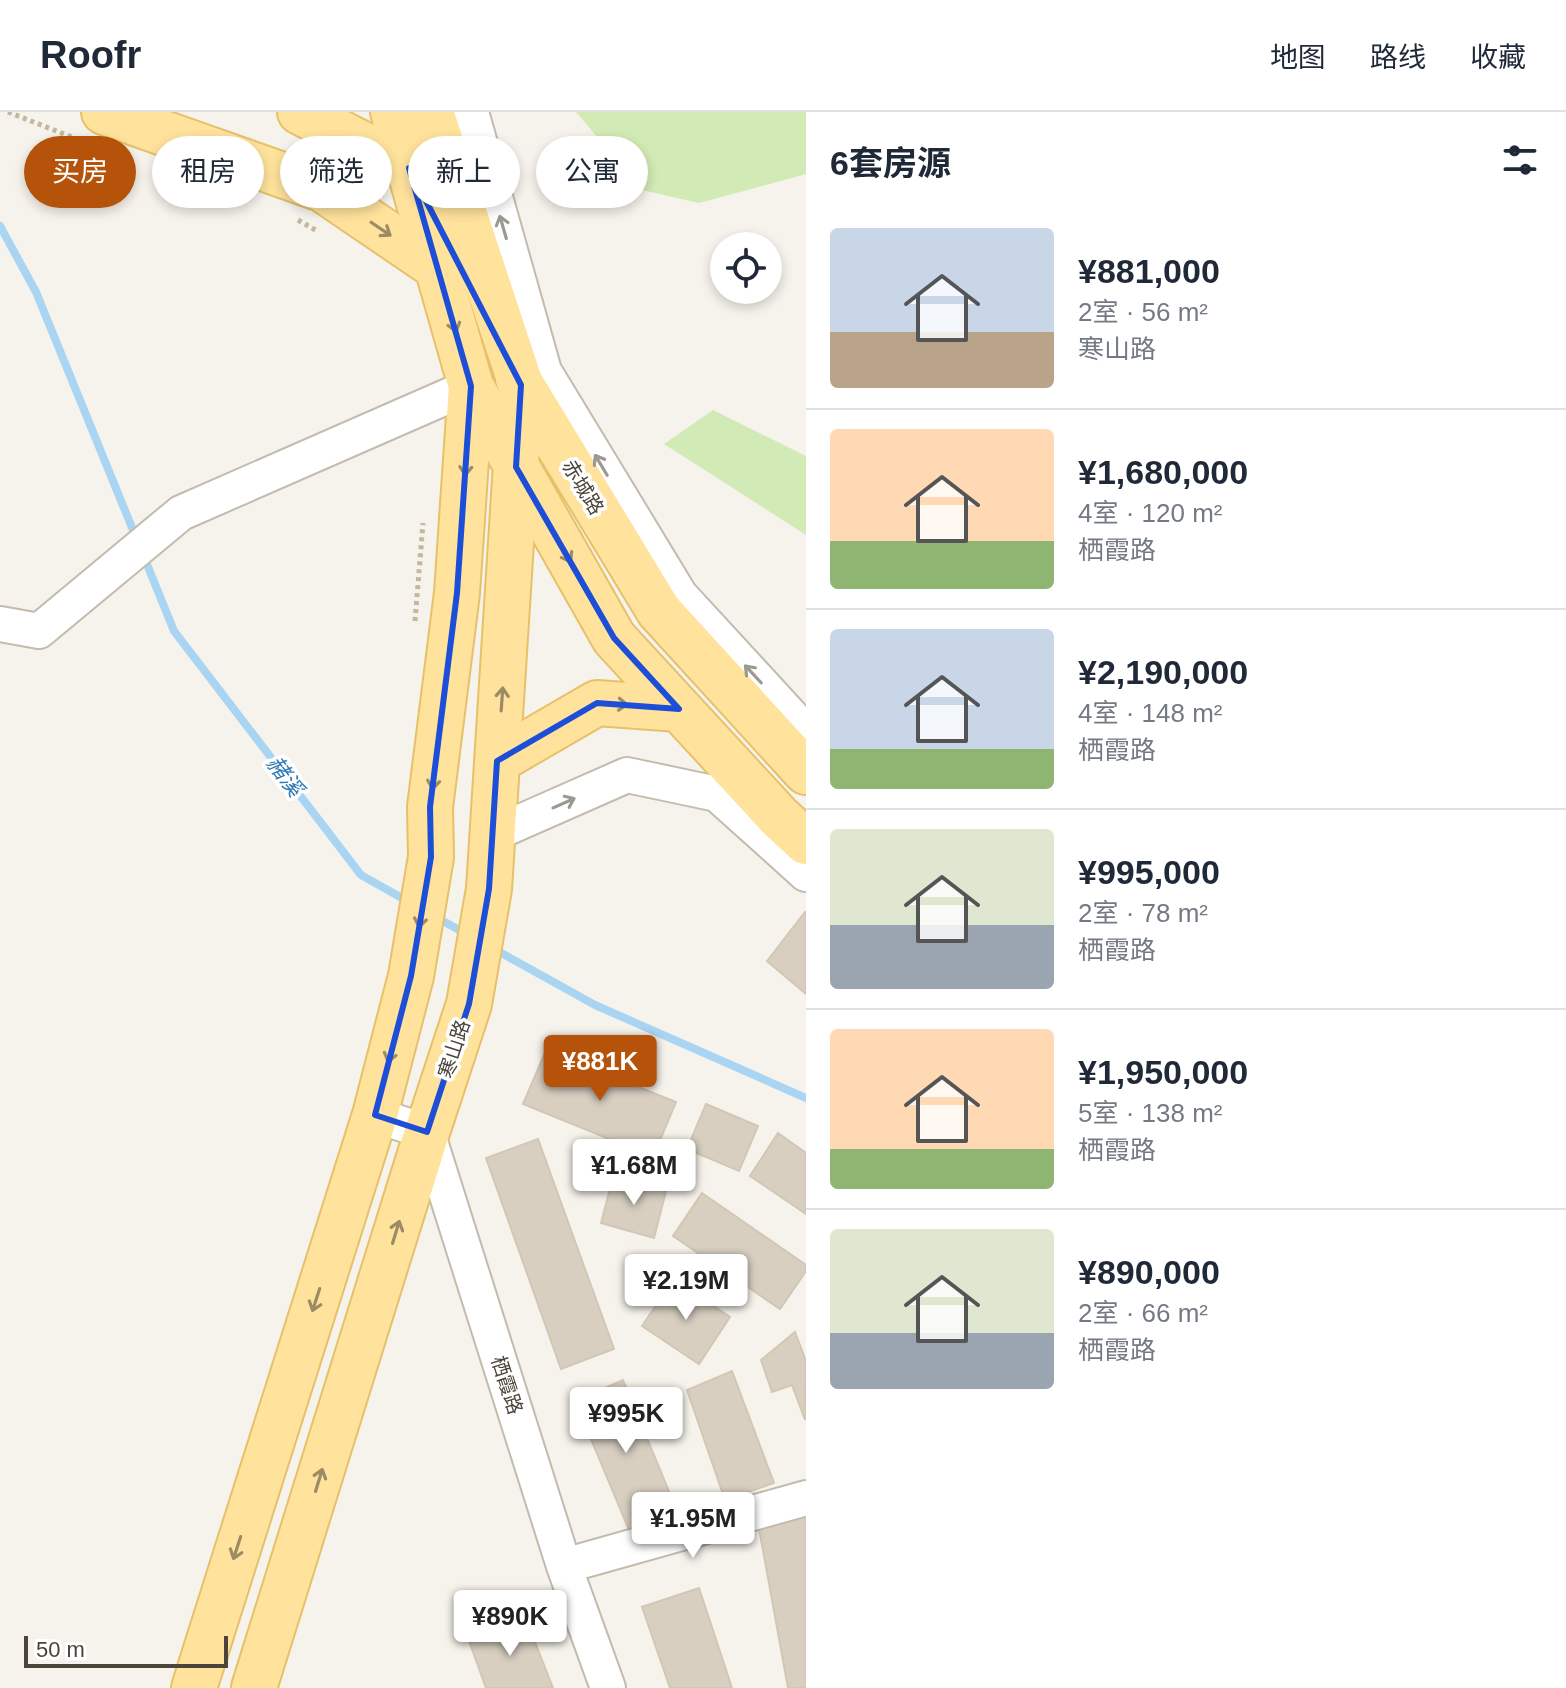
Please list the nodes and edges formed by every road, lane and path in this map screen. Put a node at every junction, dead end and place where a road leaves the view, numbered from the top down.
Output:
1 (8, 112) edge
2 (300, 112) edge
3 (393, 112) edge
4 (431, 112) edge
5 (471, 112) edge
6 (99, 129) edge
7 (408, 164) edge
8 (408, 167) edge
9 (421, 208) edge
10 (430, 208) edge
11 (286, 213) dead end
12 (325, 237) dead end
13 (438, 268) junction
14 (521, 385) junction
15 (471, 386) junction
16 (516, 467) junction
17 (424, 514) dead end
18 (0, 624) edge
19 (414, 636) dead end
20 (679, 709) junction
21 (806, 732) edge
22 (497, 761) junction
23 (806, 772) edge
24 (493, 834) junction
25 (806, 842) edge
26 (806, 874) edge
27 (375, 1115) junction
28 (427, 1132) junction
29 (806, 1498) edge
30 (564, 1566) junction
31 (194, 1688) edge
32 (254, 1688) edge
33 (608, 1688) edge

1 - 6 path
2 - 8 main road
3 - 7 main road
4 - 14 main road
21 -> 5 street
6 -> 13 main road
9 - 13 main road
10 - 14 main road, 赤城路
11 - 12 path
13 -> 15 main road
14 - 16 main road, 寒山路
14 - 23 main road, 赤城路
15 - 16 main road
15 - 18 street
15 -> 27 main road
16 -> 20 main road
22 -> 16 main road, 寒山路
17 - 19 path
22 -> 20 main road
20 - 25 main road
22 - 24 main road, 寒山路
24 -> 26 street
24 - 28 main road, 寒山路
27 - 28 street
27 -> 31 main road
28 - 30 street, 栖霞路
32 -> 28 main road, 寒山路
29 - 30 street
30 - 33 street, 栖霞路

